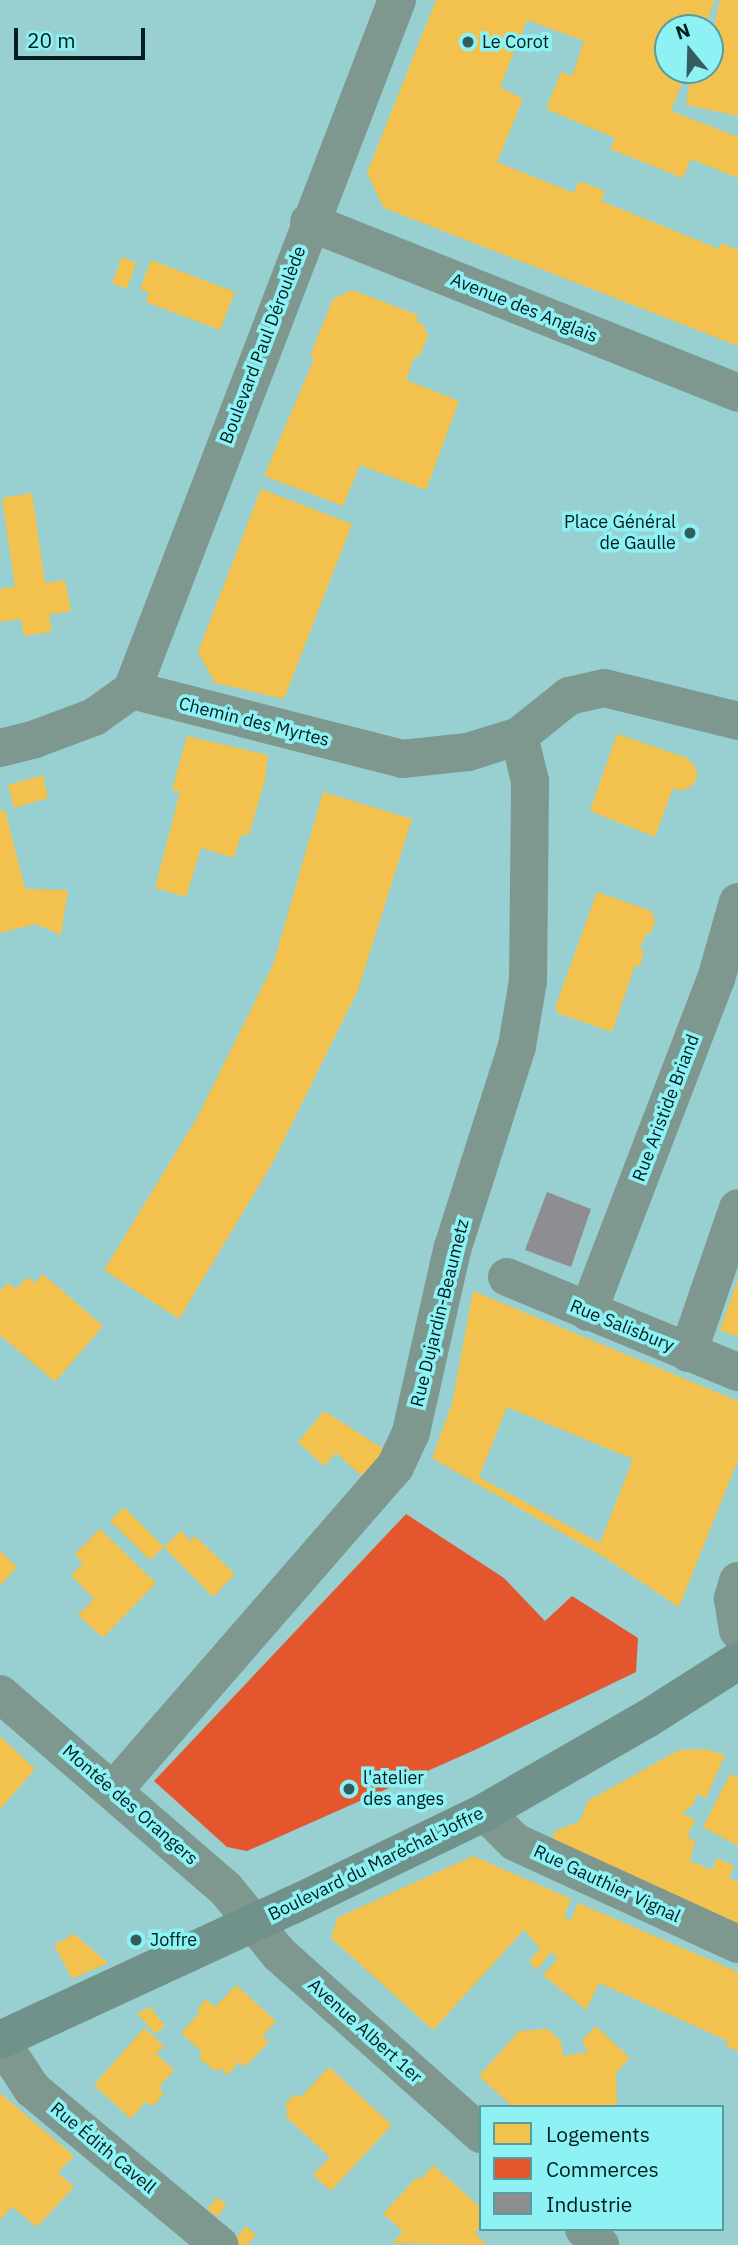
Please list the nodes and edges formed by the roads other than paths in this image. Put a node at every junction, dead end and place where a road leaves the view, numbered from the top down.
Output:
1 (397, 0) edge
2 (310, 222) junction
3 (738, 393) edge
4 (132, 691) junction
5 (738, 721) edge
6 (519, 736) junction
7 (0, 748) edge
8 (738, 902) edge
9 (727, 979) edge
10 (738, 1208) edge
11 (507, 1277) dead end
12 (589, 1312) junction
13 (688, 1353) junction
14 (738, 1372) edge
15 (738, 1581) edge
16 (738, 1632) edge
17 (738, 1661) edge
18 (0, 1694) edge
19 (113, 1791) junction
20 (485, 1812) junction
21 (255, 1922) junction
22 (738, 1944) edge
23 (0, 2040) edge
24 (479, 2132) edge
25 (586, 2231) edge
26 (219, 2245) edge
27 (600, 2245) edge

1 - 2 street, Boulevard Paul Déroulède
2 - 3 street, Avenue des Anglais
2 - 4 street, Boulevard Paul Déroulède
4 - 6 street, Chemin des Myrtes
4 - 7 street
5 - 6 street
6 - 19 street, Rue Dujardin-Beaumetz
8 - 9 street, Rue Aristide Briand
9 - 12 street, Rue Aristide Briand
10 - 13 street
11 - 12 street, Rue Salisbury
12 - 13 street, Rue Salisbury
13 - 14 street, Rue Salisbury
15 - 16 street
17 - 20 main road, Boulevard du Maréchal Joffre
18 - 19 street, Montée des Orangers
19 - 21 street, Montée des Orangers
20 - 21 main road, Boulevard du Maréchal Joffre
20 - 22 street, Rue Gauthier Vignal
21 - 23 main road, Boulevard du Maréchal Joffre
21 - 24 street, Avenue Albert 1er
23 - 26 street, Rue Édith Cavell
25 - 27 street

